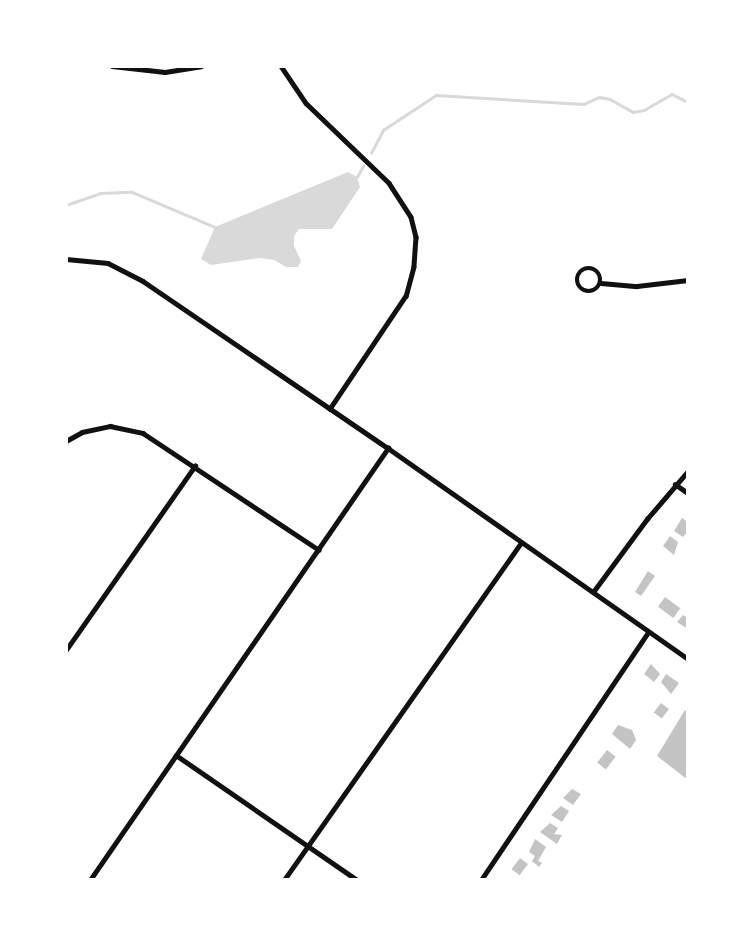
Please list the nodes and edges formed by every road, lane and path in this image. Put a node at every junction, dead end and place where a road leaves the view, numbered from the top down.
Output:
1 (112, 66) edge
2 (201, 66) edge
3 (281, 66) edge
4 (66, 259) edge
5 (688, 280) edge
6 (601, 283) junction
7 (330, 409) junction
8 (66, 441) edge
9 (388, 448) junction
10 (195, 466) junction
11 (688, 471) edge
12 (675, 484) junction
13 (688, 493) edge
14 (521, 543) junction
15 (319, 550) junction
16 (593, 592) junction
17 (648, 632) junction
18 (66, 650) edge
19 (688, 660) edge
20 (176, 755) junction
21 (308, 846) junction
22 (90, 880) edge
23 (284, 880) edge
24 (357, 880) edge
25 (481, 880) edge

1 - 2 street
3 - 7 street
4 - 7 street
5 - 6 street
6 - 6 street
7 - 9 street
8 - 10 street
9 - 14 street
9 - 15 street
10 - 15 street
10 - 18 street
11 - 12 street
12 - 13 street
12 - 16 street
14 - 16 street
14 - 21 street
15 - 20 street
16 - 17 street
17 - 19 street
17 - 25 street
20 - 21 street
20 - 22 street
21 - 23 street
21 - 24 street

